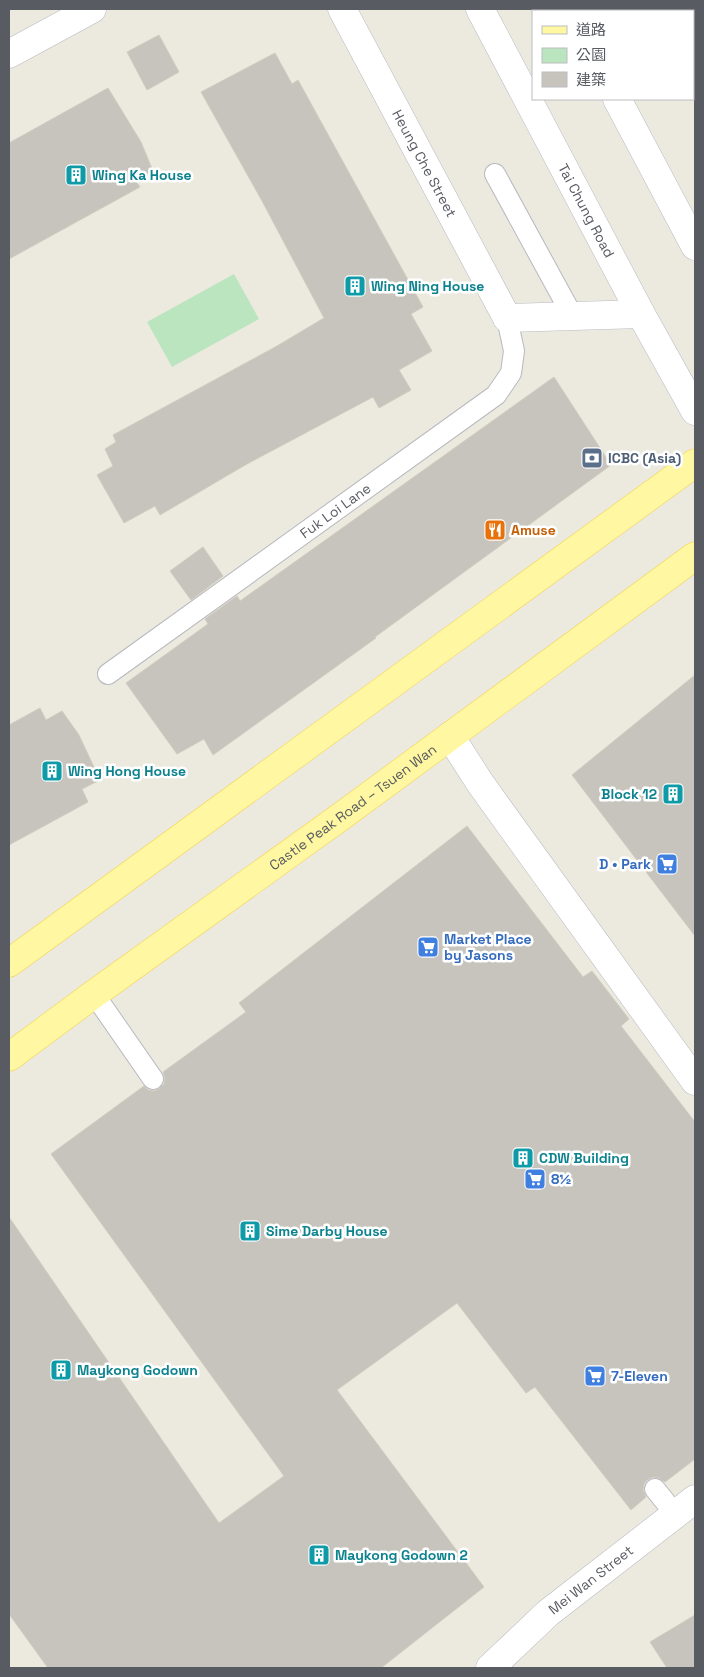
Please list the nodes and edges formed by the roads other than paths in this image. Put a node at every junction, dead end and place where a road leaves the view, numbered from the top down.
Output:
1 (92, 9) edge
2 (342, 9) edge
3 (480, 9) edge
4 (9, 54) edge
5 (618, 100) edge
6 (495, 174) dead end
7 (695, 246) edge
8 (641, 314) junction
9 (572, 315) junction
10 (507, 318) junction
11 (695, 411) edge
12 (695, 463) edge
13 (695, 556) edge
14 (108, 674) dead end
15 (450, 736) junction
16 (9, 963) edge
17 (94, 994) junction
18 (9, 1057) edge
19 (153, 1079) dead end
20 (695, 1081) edge
21 (655, 1489) dead end
22 (685, 1506) edge
23 (490, 1668) edge

1 - 4 street
2 - 10 street, Heung Che Street
3 - 8 street, Tai Chung Road
5 - 7 street
6 - 9 lane
8 - 9 street
8 - 11 street, Tai Chung Road
9 - 10 street
10 - 14 lane, Fuk Loi Lane
12 - 16 main road
13 - 15 main road, Castle Peak Road – Tsuen Wan
15 - 17 main road, Castle Peak Road – Tsuen Wan
15 - 20 street
17 - 18 main road, Castle Peak Road – Tsuen Wan
17 - 19 lane
21 - 22 lane
22 - 23 street, Mei Wan Street

